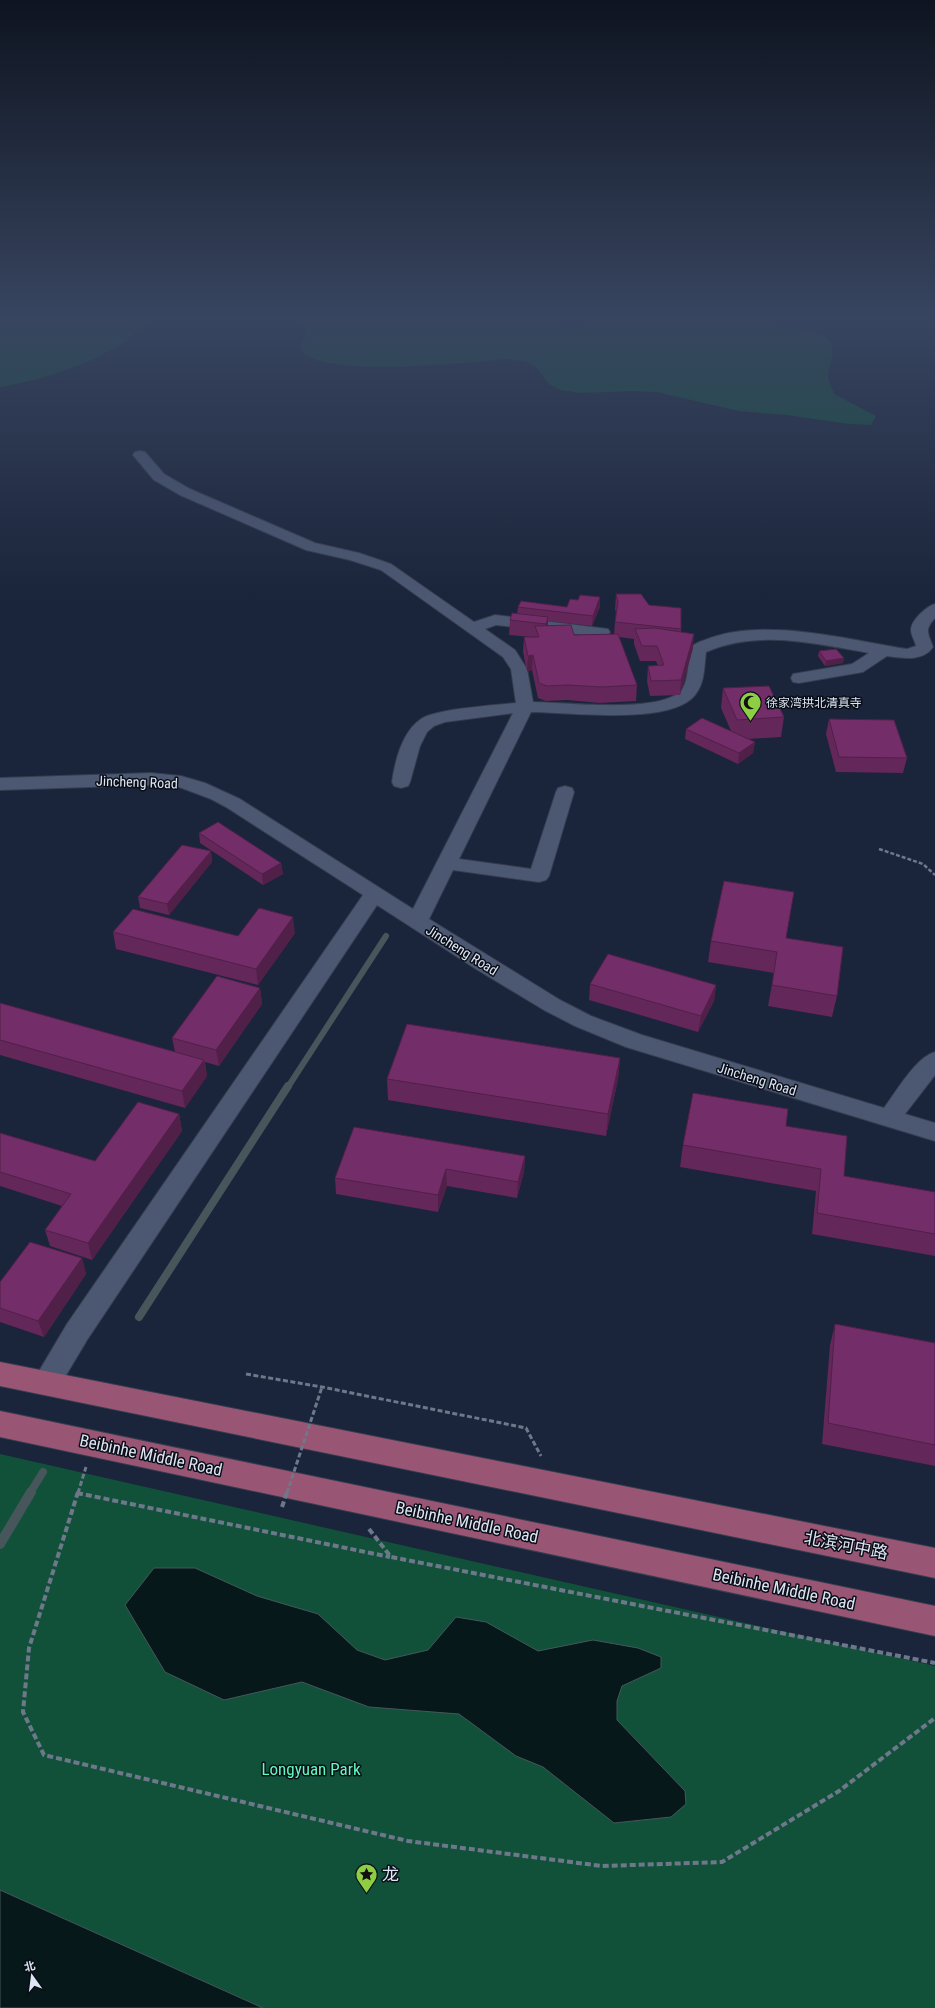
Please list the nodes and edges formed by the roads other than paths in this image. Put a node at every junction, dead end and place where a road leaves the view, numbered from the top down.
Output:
1 (140, 455) dead end
2 (935, 609) edge
3 (473, 628) junction
4 (602, 632) dead end
5 (884, 651) junction
6 (799, 678) dead end
7 (525, 707) junction
8 (401, 782) dead end
9 (0, 784) edge
10 (565, 792) dead end
11 (447, 863) junction
12 (374, 894) junction
13 (417, 922) junction
14 (935, 1060) edge
15 (889, 1118) junction
16 (935, 1132) edge
17 (0, 1374) edge
18 (46, 1383) junction
19 (0, 1424) edge
20 (756, 1528) junction
21 (935, 1551) edge
22 (935, 1563) edge
23 (935, 1621) edge

1 - 3 street
2 - 5 street
3 - 4 street
3 - 7 street
5 - 6 street
5 - 7 street
7 - 8 street
7 - 11 street
9 - 12 street, Jincheng Road
10 - 11 street
11 - 13 street
12 - 13 street, Jincheng Road
12 - 18 street
13 - 15 street, Jincheng Road
14 - 15 street
15 - 16 street, Jincheng Road
17 - 18 main road
18 - 20 main road
19 - 23 main road, Beibinhe Middle Road
20 - 21 main road
20 - 22 main road, 北滨河中路

